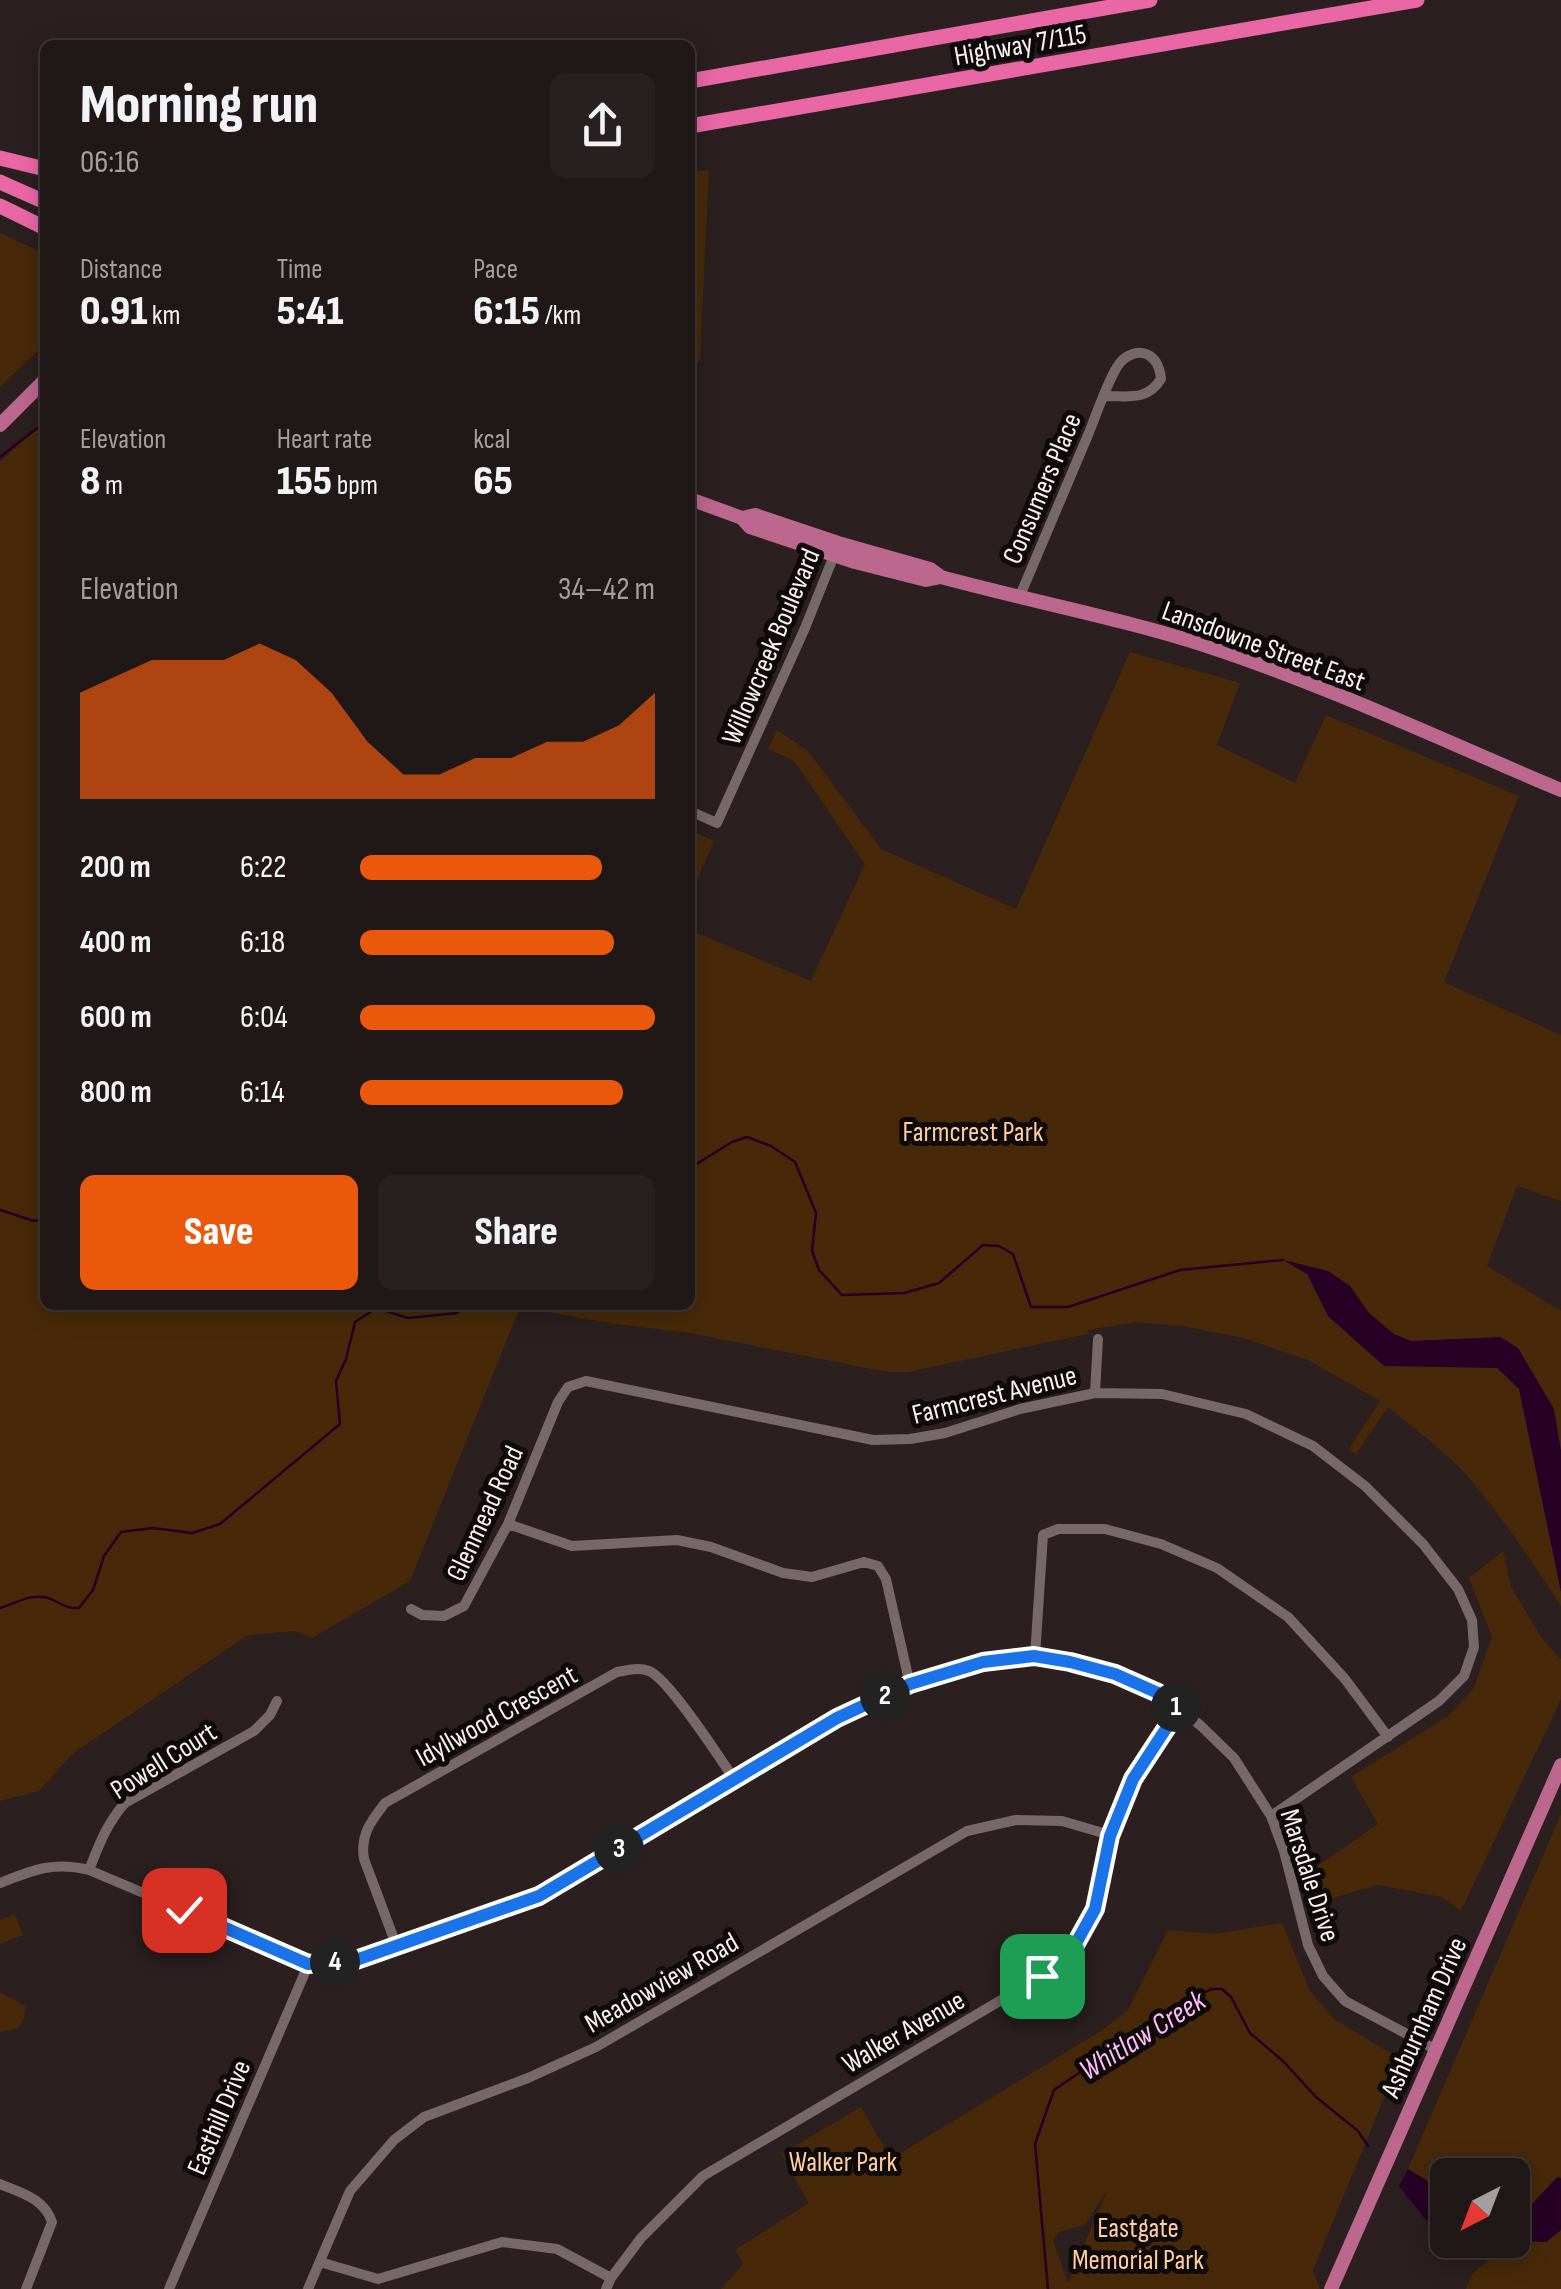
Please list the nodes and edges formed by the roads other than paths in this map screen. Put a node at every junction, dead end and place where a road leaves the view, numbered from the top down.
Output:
1 (1150, 0) edge
2 (1418, 0) edge
3 (695, 80) edge
4 (695, 125) edge
5 (0, 158) edge
6 (40, 168) edge
7 (0, 182) edge
8 (40, 200) edge
9 (0, 206) edge
10 (40, 226) edge
11 (40, 385) edge
12 (1105, 396) junction
13 (0, 426) edge
14 (695, 501) edge
15 (836, 549) junction
16 (1019, 598) junction
17 (1561, 790) edge
18 (695, 812) edge
19 (1098, 1339) dead end
20 (568, 1387) joint
21 (1095, 1393) junction
22 (508, 1524) junction
23 (411, 1609) dead end
24 (1034, 1656) junction
25 (910, 1684) junction
26 (277, 1701) dead end
27 (1177, 1707) junction
28 (1388, 1737) junction
29 (1561, 1765) edge
30 (734, 1779) junction
31 (1271, 1816) junction
32 (1110, 1836) junction
33 (89, 1870) junction
34 (0, 1882) edge
35 (398, 1946) junction
36 (308, 1964) junction
37 (1435, 2049) junction
38 (0, 2184) edge
39 (320, 2262) junction
40 (609, 2284) edge
41 (26, 2289) edge
42 (170, 2289) edge
43 (308, 2289) edge
44 (1331, 2289) edge

1 - 3 highway, Highway 7/115
2 - 4 highway, Highway 7/115
5 - 6 highway
7 - 8 highway
9 - 10 highway
11 - 13 main road
12 - 12 street, Consumers Place
12 - 16 street, Consumers Place
14 - 15 main road, Lansdowne Street East
15 - 16 main road, Lansdowne Street East
15 - 18 street, Willowcreek Boulevard
16 - 17 main road, Lansdowne Street East
19 - 21 street
20 - 21 street, Farmcrest Avenue
20 - 22 street, Glenmead Road
21 - 28 street, Farmcrest Avenue
22 - 23 street, Glenmead Road
22 - 25 street
24 - 25 street, Marsdale Drive
24 - 27 street, Marsdale Drive
24 - 28 street
25 - 30 street, Marsdale Drive
26 - 33 street, Powell Court
27 - 31 street, Marsdale Drive
27 - 32 street, Walker Avenue
28 - 31 street, Farmcrest Avenue
29 - 37 main road, Ashburnham Drive
30 - 35 street, Marsdale Drive
30 - 35 street, Idyllwood Crescent
31 - 37 street, Marsdale Drive
32 - 39 street, Meadowview Road
32 - 40 street, Walker Avenue
33 - 34 street, Marsdale Drive
33 - 36 street, Marsdale Drive
35 - 36 street, Marsdale Drive
36 - 42 street, Easthill Drive
37 - 44 main road, Ashburnham Drive
38 - 41 street
39 - 40 street
39 - 43 street, Meadowview Road

